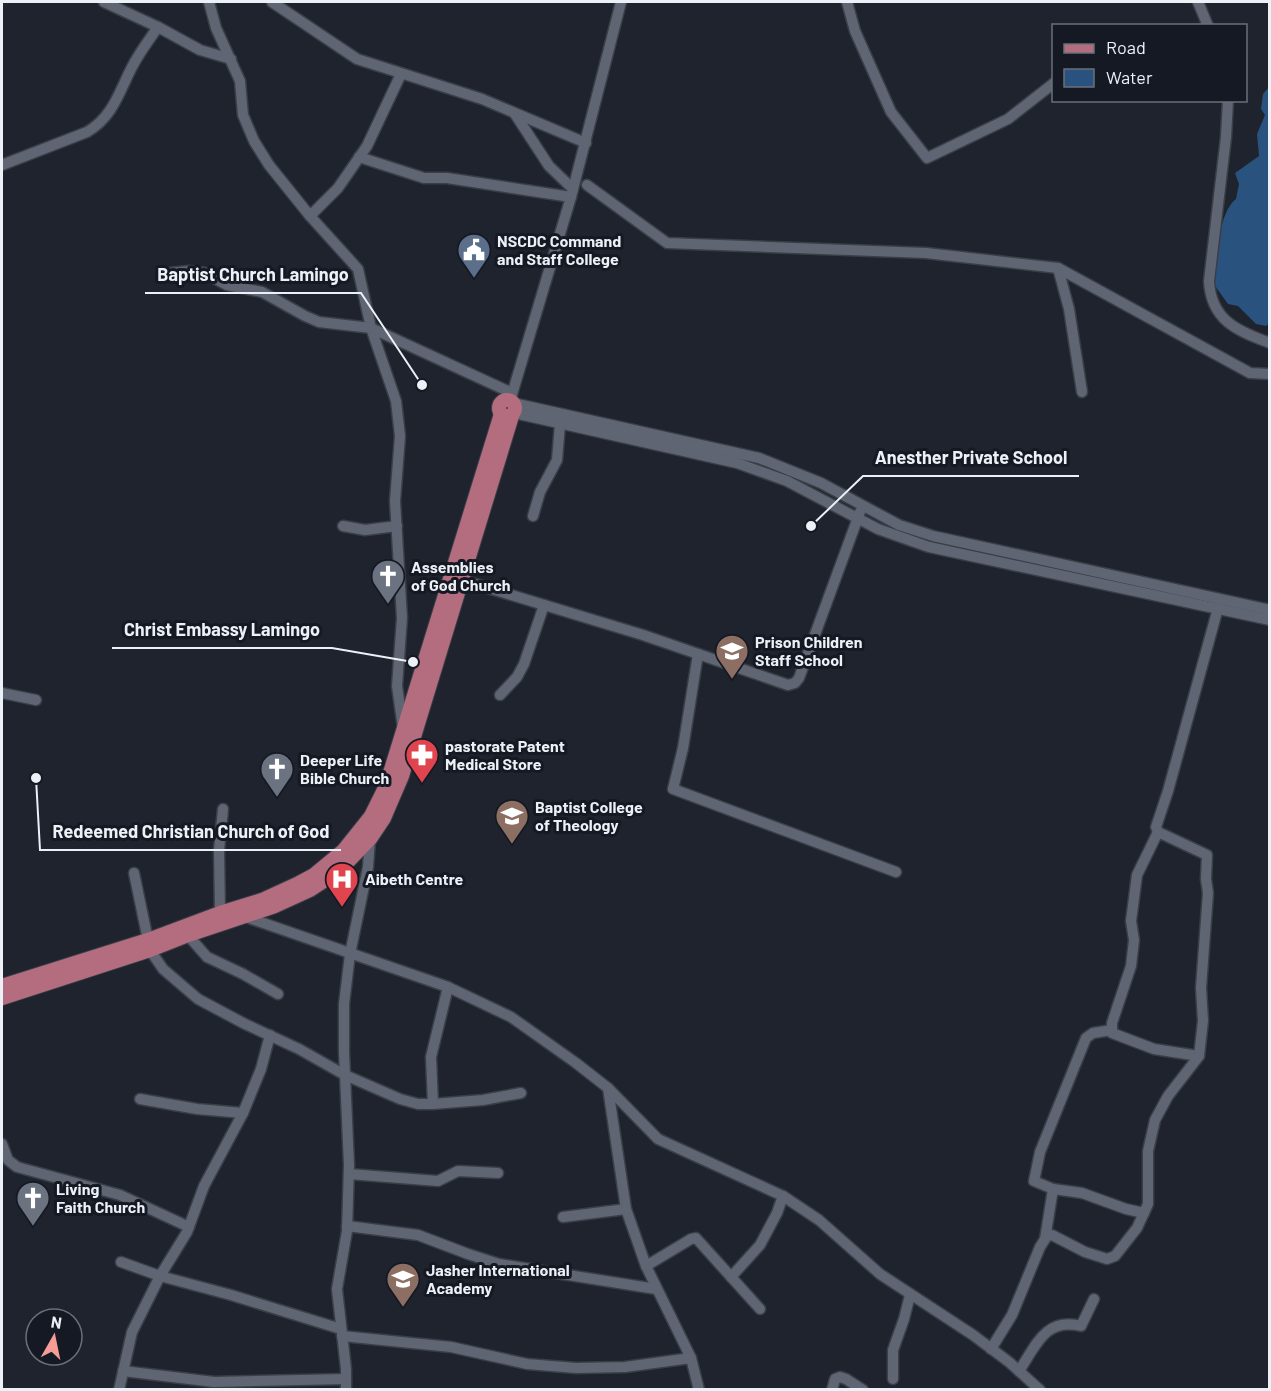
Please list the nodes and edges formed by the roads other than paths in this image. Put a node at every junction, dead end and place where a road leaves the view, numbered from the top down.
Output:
1 (104, 2) edge
2 (209, 2) edge
3 (272, 2) edge
4 (621, 2) edge
5 (847, 2) edge
6 (1198, 2) edge
7 (1207, 24) edge
8 (158, 27) junction
9 (231, 59) junction
10 (401, 74) junction
11 (1052, 84) edge
12 (1227, 102) edge
13 (514, 113) junction
14 (586, 143) junction
15 (359, 157) junction
16 (3, 167) edge
17 (587, 185) dead end
18 (572, 193) junction
19 (310, 216) junction
20 (1058, 268) junction
21 (170, 273) dead end
22 (371, 328) junction
23 (1269, 343) edge
24 (1269, 374) edge
25 (1082, 392) dead end
26 (510, 406) junction
27 (560, 424) junction
28 (862, 506) junction
29 (533, 516) dead end
30 (858, 518) junction
31 (343, 526) dead end
32 (397, 526) junction
33 (462, 580) junction
34 (544, 604) junction
35 (1218, 608) junction
36 (1269, 610) edge
37 (1269, 620) edge
38 (698, 654) junction
39 (2, 693) edge
40 (500, 695) dead end
41 (36, 700) dead end
42 (403, 729) junction
43 (223, 809) dead end
44 (1158, 832) junction
45 (370, 839) junction
46 (896, 872) dead end
47 (134, 873) dead end
48 (220, 913) junction
49 (243, 916) junction
50 (185, 931) junction
51 (149, 945) junction
52 (350, 954) junction
53 (2, 986) edge
54 (448, 987) junction
55 (278, 994) dead end
56 (2, 998) edge
57 (1112, 1030) junction
58 (270, 1035) junction
59 (1199, 1056) junction
60 (345, 1075) junction
61 (608, 1088) junction
62 (521, 1093) dead end
63 (140, 1099) dead end
64 (433, 1104) junction
65 (243, 1113) junction
66 (2, 1144) edge
67 (5, 1165) edge
68 (498, 1173) dead end
69 (349, 1174) junction
70 (1053, 1189) junction
71 (783, 1196) junction
72 (626, 1209) junction
73 (1144, 1213) junction
74 (562, 1217) dead end
75 (347, 1226) junction
76 (189, 1227) junction
77 (1045, 1239) junction
78 (121, 1262) dead end
79 (646, 1266) junction
80 (160, 1276) junction
81 (731, 1277) junction
82 (656, 1289) junction
83 (910, 1295) junction
84 (1094, 1299) dead end
85 (760, 1309) dead end
86 (341, 1333) junction
87 (991, 1349) junction
88 (691, 1358) junction
89 (123, 1371) junction
90 (1019, 1371) junction
91 (893, 1379) dead end
92 (346, 1384) edge
93 (119, 1389) edge
94 (699, 1389) edge
95 (832, 1389) edge
96 (863, 1389) edge
97 (1040, 1389) edge

1 - 8 street
2 - 9 street
3 - 10 street
4 - 14 street
5 - 11 street
6 - 7 street
8 - 9 street
8 - 16 street
9 - 19 street
10 - 13 street
10 - 15 street
12 - 23 street
13 - 14 street
13 - 18 street
14 - 18 street
15 - 18 street
15 - 19 street
17 - 20 street
18 - 26 street
19 - 22 street
20 - 24 street
20 - 25 street
21 - 22 street
22 - 26 street
22 - 32 street
26 - 27 street
26 - 28 street
26 - 33 main road
26 - 42 main road
27 - 29 street
27 - 30 street
28 - 30 street
28 - 36 street
30 - 35 street
30 - 38 street
31 - 32 street
32 - 42 street
33 - 34 street
33 - 45 main road
34 - 38 street
34 - 40 street
35 - 37 street
35 - 44 street
38 - 46 street
39 - 41 street
42 - 48 main road
43 - 48 street
44 - 57 street
44 - 59 street
45 - 49 main road
45 - 52 street
47 - 51 street
48 - 50 main road
49 - 50 main road
49 - 52 street
50 - 51 main road
50 - 55 street
51 - 53 main road
51 - 56 main road
51 - 58 street
52 - 54 street
52 - 60 street
54 - 61 street
54 - 64 street
57 - 59 street
57 - 70 street
58 - 60 street
58 - 65 street
59 - 73 street
60 - 64 street
60 - 69 street
61 - 71 street
61 - 72 street
62 - 64 street
63 - 65 street
65 - 76 street
66 - 67 street
67 - 76 street
68 - 69 street
69 - 75 street
70 - 73 street
70 - 77 street
71 - 81 street
71 - 83 street
72 - 74 street
72 - 79 street
73 - 77 street
75 - 82 street
75 - 86 street
76 - 80 street
77 - 87 street
78 - 80 street
79 - 81 street
79 - 82 street
80 - 86 street
80 - 89 street
81 - 85 street
82 - 88 street
83 - 87 street
83 - 91 street
84 - 90 street
86 - 88 street
86 - 92 street
87 - 90 street
88 - 94 street
89 - 92 street
89 - 93 street
90 - 97 street
95 - 96 street

